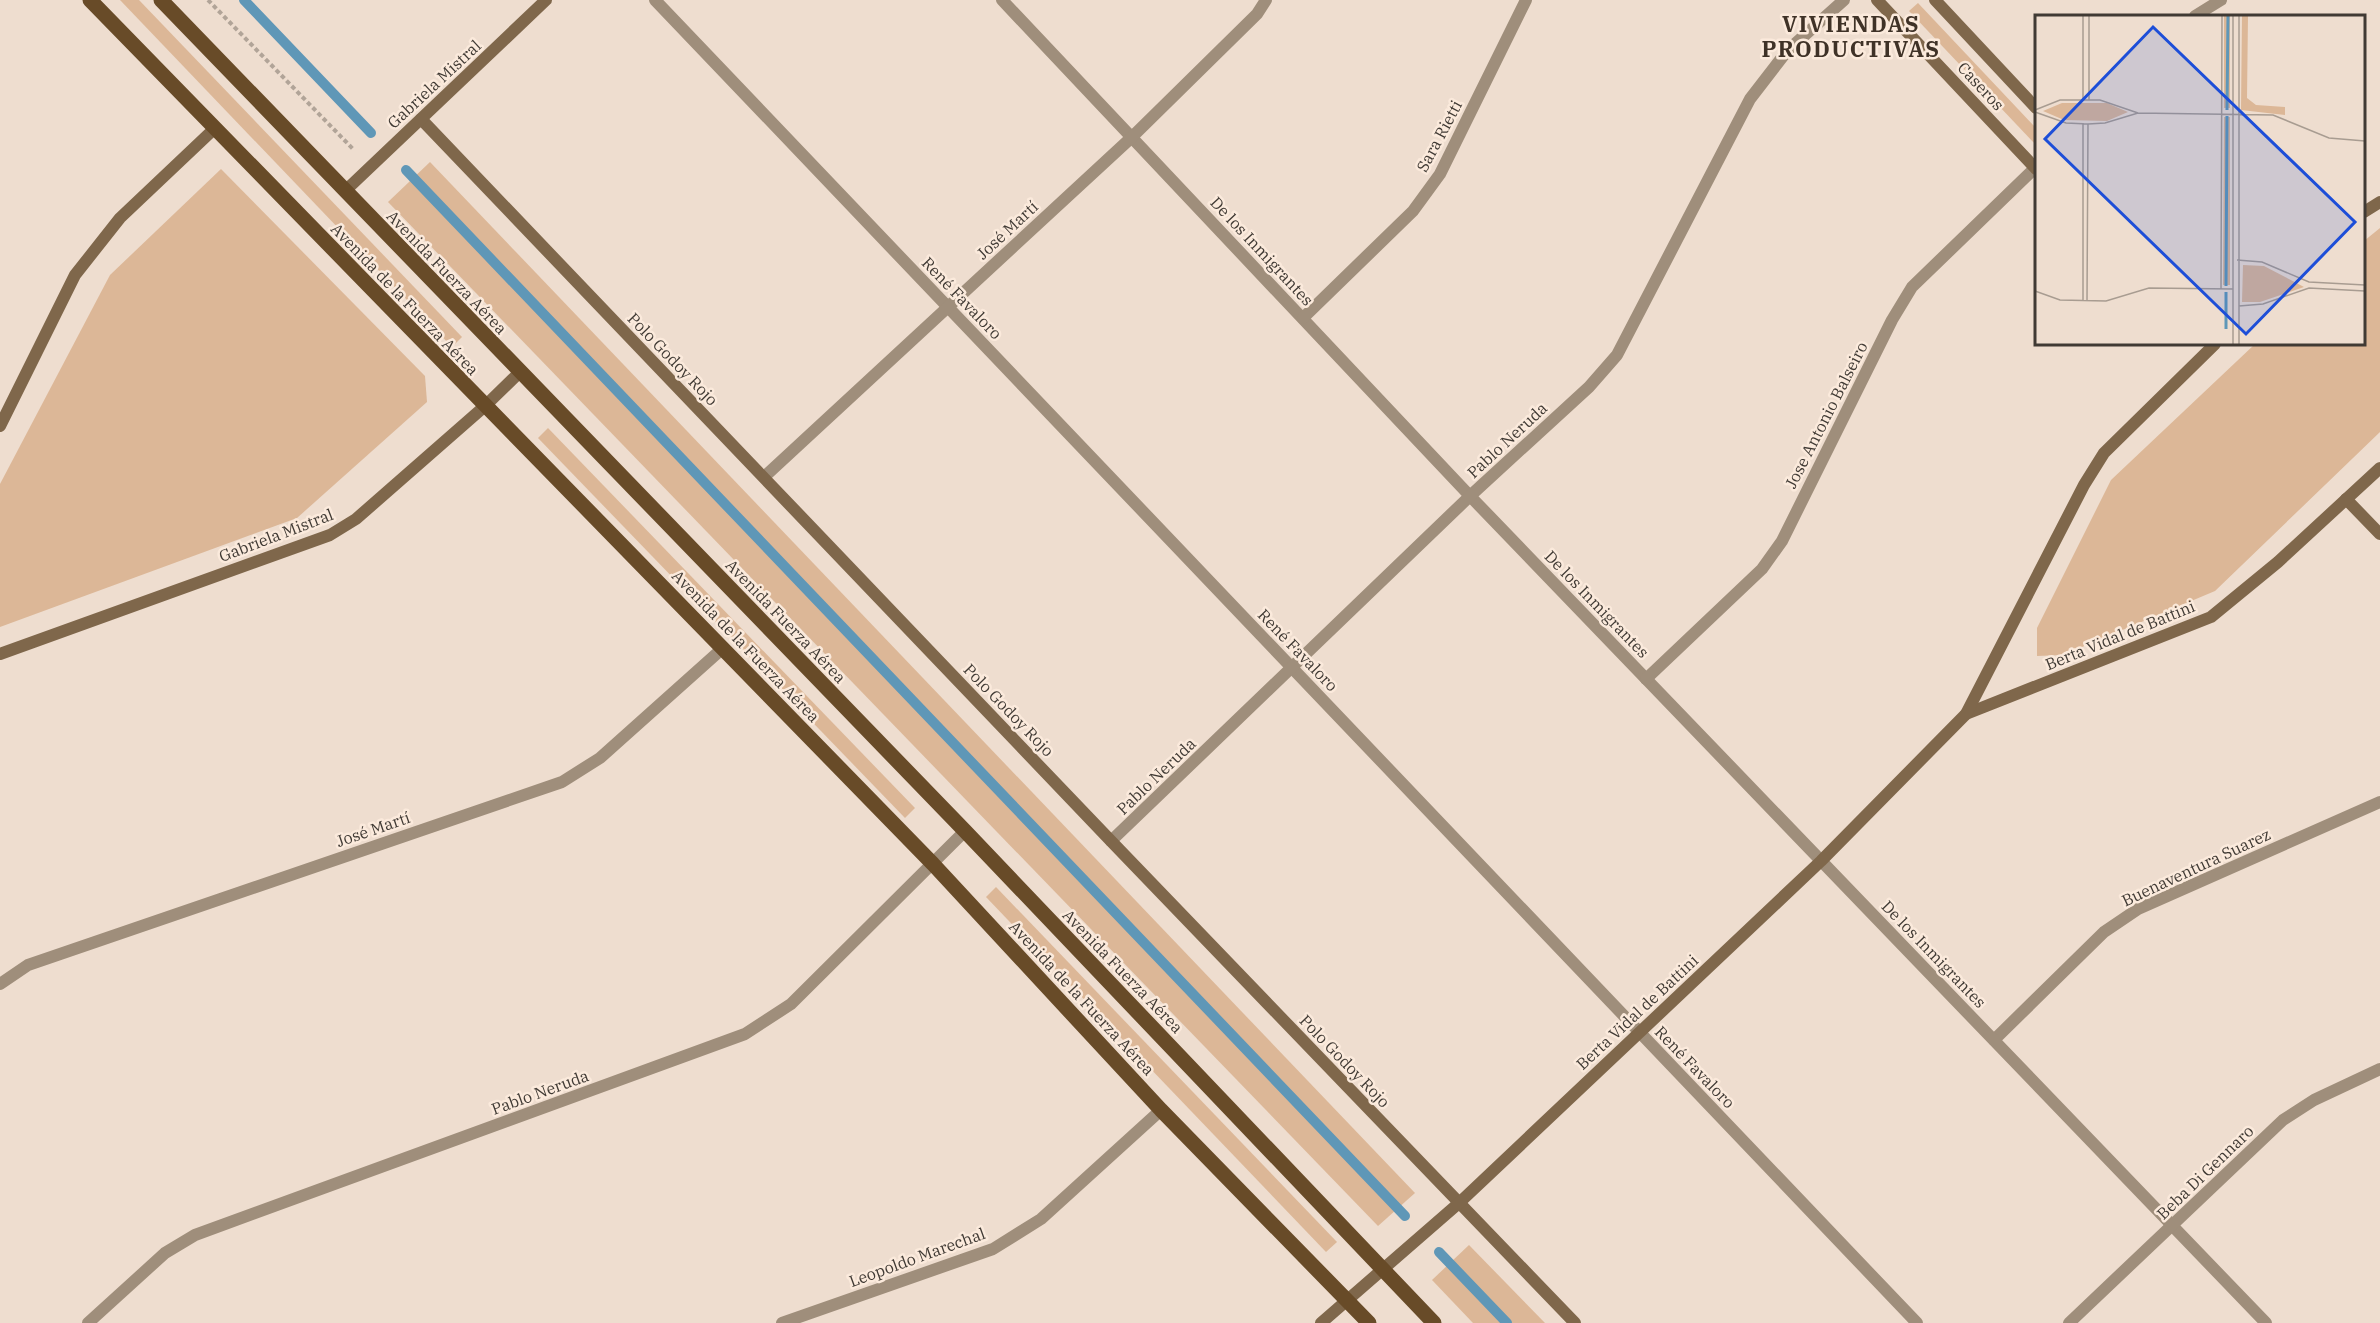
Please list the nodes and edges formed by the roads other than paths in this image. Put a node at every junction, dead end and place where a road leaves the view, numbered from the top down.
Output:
1 (90, 0) edge
2 (162, 0) edge
3 (546, 0) edge
4 (655, 0) edge
5 (1002, 0) edge
6 (1266, 0) edge
7 (1526, 0) edge
8 (1844, 0) edge
9 (1877, 0) edge
10 (1935, 0) edge
11 (2221, 0) edge
12 (2197, 15) edge
13 (2035, 106) edge
14 (421, 118) junction
15 (214, 129) junction
16 (1132, 137) junction
17 (2035, 167) edge
18 (2035, 169) edge
19 (345, 191) junction
20 (2380, 202) edge
21 (2365, 211) edge
22 (948, 307) junction
23 (1303, 318) junction
24 (2208, 346) edge
25 (520, 372) junction
26 (485, 406) junction
27 (0, 426) edge
28 (2380, 468) edge
29 (764, 477) junction
30 (1470, 496) junction
31 (2346, 499) junction
32 (2380, 534) edge
33 (723, 648) junction
34 (0, 654) edge
35 (1292, 668) junction
36 (1646, 679) junction
37 (1966, 714) junction
38 (2380, 802) edge
39 (965, 831) junction
40 (1111, 841) junction
41 (1821, 861) junction
42 (933, 864) junction
43 (0, 984) edge
44 (1640, 1032) junction
45 (1994, 1040) junction
46 (2380, 1069) edge
47 (1161, 1110) junction
48 (1459, 1203) junction
49 (2173, 1225) junction
50 (1382, 1269) junction
51 (1347, 1300) junction
52 (88, 1323) edge
53 (782, 1323) edge
54 (1322, 1323) edge
55 (1369, 1323) edge
56 (1434, 1323) edge
57 (1575, 1323) edge
58 (1917, 1323) edge
59 (2069, 1323) edge
60 (2266, 1323) edge

1 - 15 main road, Avenida de la Fuerza Aérea
2 - 19 main road, Avenida Fuerza Aérea
3 - 14 street, Gabriela Mistral
4 - 22 street, René Favaloro
5 - 16 street, De los Inmigrantes
6 - 16 street, José Martí
7 - 23 street, Sara Rietti
8 - 30 street, Pablo Neruda
9 - 17 street, Caseros
10 - 13 street, Caseros
11 - 12 street
14 - 19 street, Gabriela Mistral
14 - 29 street, Polo Godoy Rojo
15 - 26 main road, Avenida de la Fuerza Aérea
15 - 27 street
16 - 22 street, José Martí
16 - 23 street, De los Inmigrantes
18 - 36 street, Jose Antonio Balseiro
19 - 25 main road, Avenida Fuerza Aérea
20 - 21 street
22 - 29 street, José Martí
22 - 35 street, René Favaloro
23 - 30 street, De los Inmigrantes
24 - 37 street, Berta Vidal de Battini
25 - 26 street, Gabriela Mistral
25 - 39 main road, Avenida Fuerza Aérea
26 - 33 main road, Avenida de la Fuerza Aérea
26 - 34 street, Gabriela Mistral
28 - 31 street, Berta Vidal de Battini
29 - 40 street, Polo Godoy Rojo
30 - 35 street, Pablo Neruda
30 - 36 street, De los Inmigrantes
31 - 32 street
31 - 37 street, Berta Vidal de Battini
33 - 42 main road, Avenida de la Fuerza Aérea
33 - 43 street, José Martí
35 - 40 street, Pablo Neruda
35 - 44 street, René Favaloro
36 - 41 street, De los Inmigrantes
37 - 41 street, Berta Vidal de Battini
38 - 45 street, Buenaventura Suarez
39 - 42 street, Pablo Neruda
39 - 50 main road, Avenida Fuerza Aérea
40 - 48 street, Polo Godoy Rojo
41 - 44 street, Berta Vidal de Battini
41 - 45 street, De los Inmigrantes
42 - 47 main road, Avenida de la Fuerza Aérea
42 - 52 street, Pablo Neruda
44 - 48 street, Berta Vidal de Battini
44 - 58 street, René Favaloro
45 - 49 street, De los Inmigrantes
46 - 49 street, Beba Di Gennaro
47 - 51 main road, Avenida de la Fuerza Aérea
47 - 53 street, Leopoldo Marechal
48 - 50 street, Berta Vidal de Battini
48 - 57 street, Polo Godoy Rojo
49 - 59 street, Beba Di Gennaro
49 - 60 street, De los Inmigrantes
50 - 51 street, Berta Vidal de Battini
50 - 56 main road
51 - 54 street, Berta Vidal de Battini
51 - 55 main road, Avenida de la Fuerza Aérea

